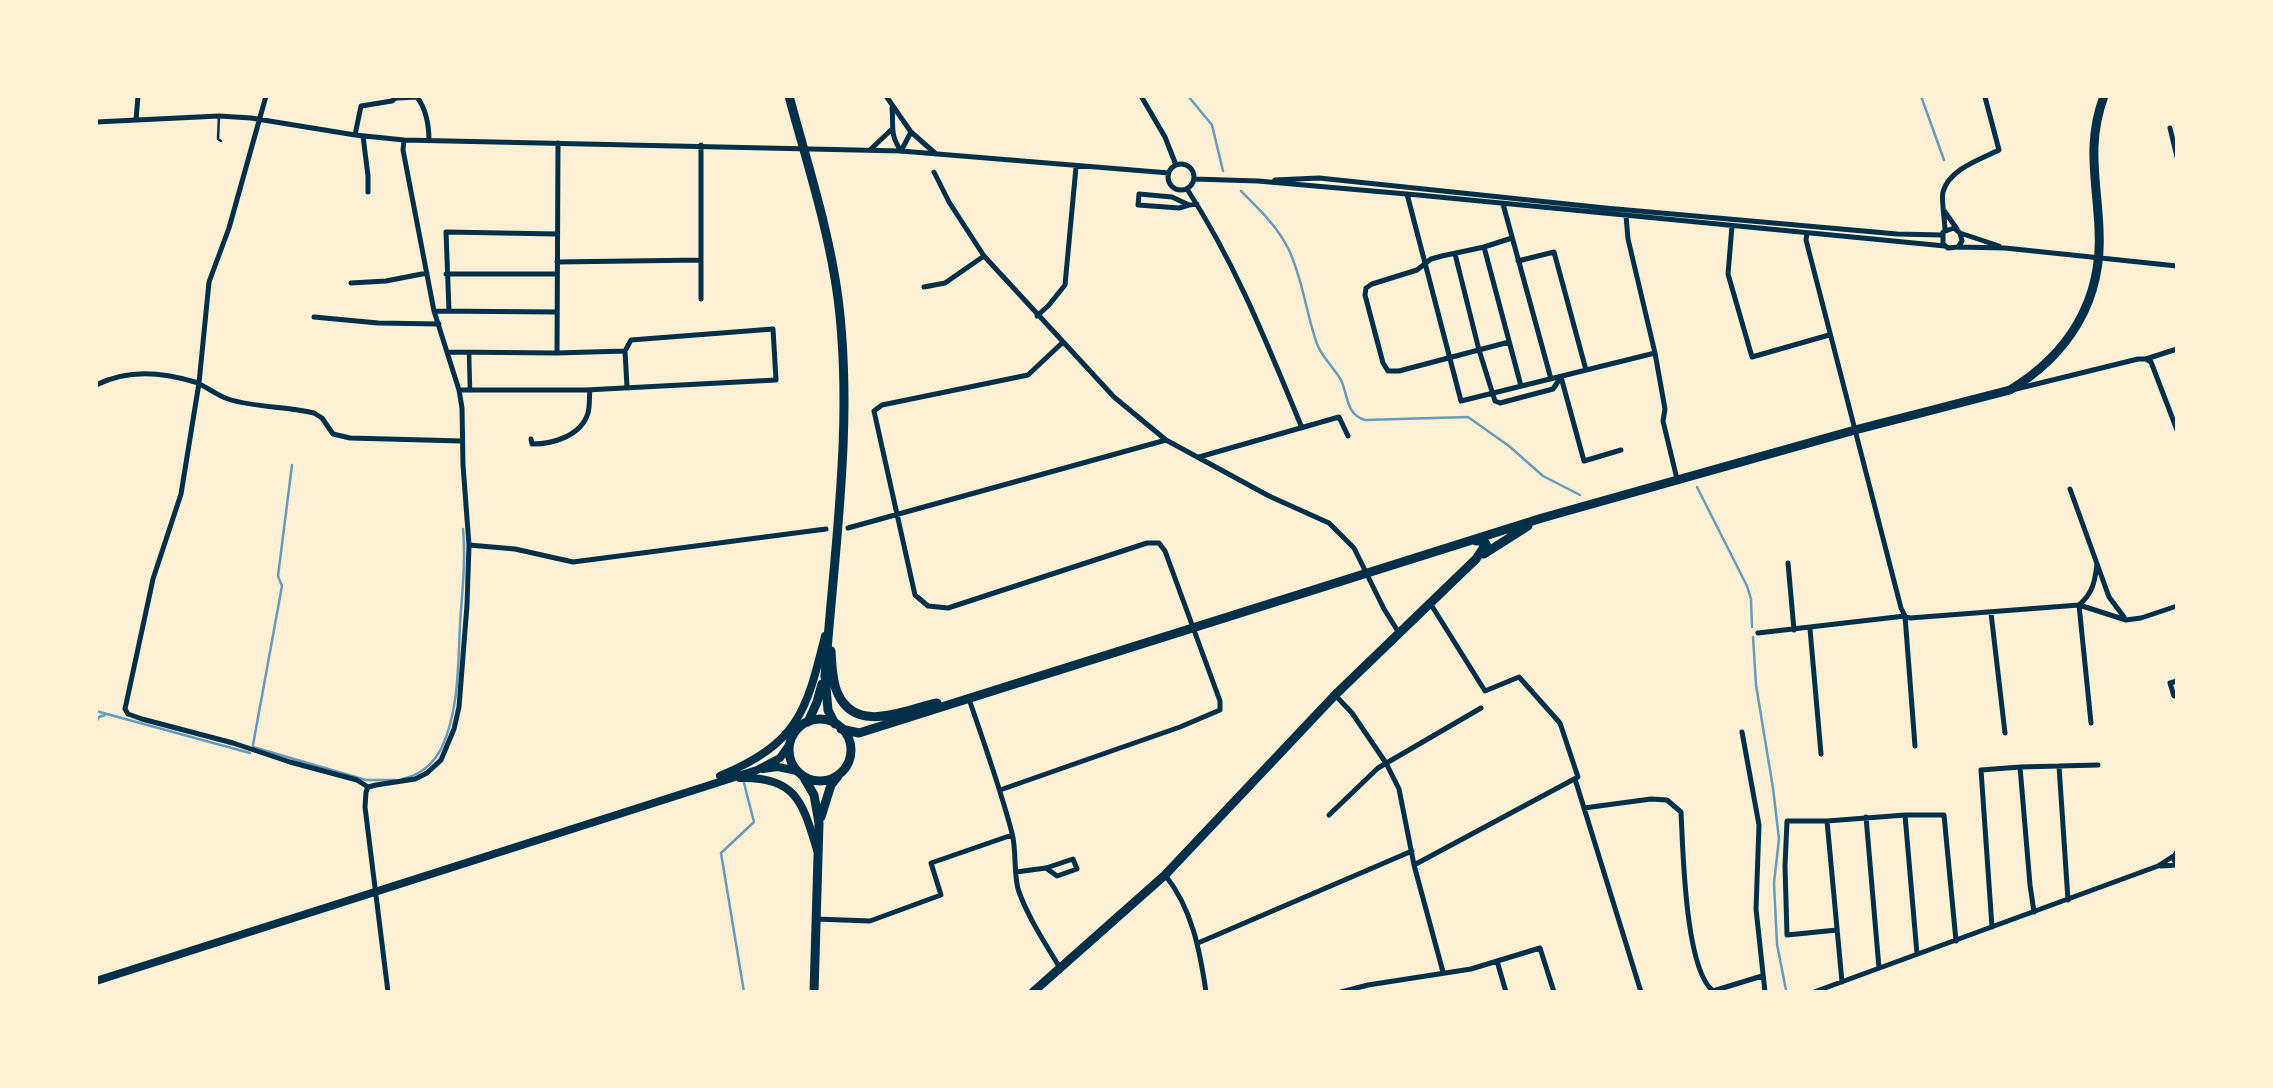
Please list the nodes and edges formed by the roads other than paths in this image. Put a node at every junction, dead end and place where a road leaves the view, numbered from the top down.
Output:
1 (138, 96) edge
2 (266, 96) edge
3 (789, 96) edge
4 (886, 96) edge
5 (1141, 96) edge
6 (2104, 96) edge
7 (398, 97) edge
8 (1985, 97) edge
9 (891, 104) junction
10 (219, 116) junction
11 (258, 119) junction
12 (136, 120) junction
13 (96, 122) edge
14 (2170, 128) dead end
15 (891, 130) junction
16 (911, 132) junction
17 (355, 135) junction
18 (363, 136) junction
19 (404, 140) junction
20 (221, 141) dead end
21 (429, 141) junction
22 (558, 143) junction
23 (701, 145) junction
24 (868, 150) junction
25 (901, 150) junction
26 (936, 154) junction
27 (2177, 157) edge
28 (1176, 165) junction
29 (1076, 167) junction
30 (934, 172) dead end
31 (1169, 173) junction
32 (1194, 179) junction
33 (1258, 181) junction
34 (1187, 189) junction
35 (368, 192) dead end
36 (1407, 194) junction
37 (1197, 204) junction
38 (1503, 204) junction
39 (1189, 205) junction
40 (1945, 212) junction
41 (1626, 216) junction
42 (1732, 226) junction
43 (1959, 231) junction
44 (1807, 233) junction
45 (1943, 233) junction
46 (557, 234) junction
47 (1512, 238) junction
48 (1945, 246) junction
49 (1484, 247) junction
50 (1958, 247) junction
51 (2005, 248) junction
52 (1455, 254) junction
53 (984, 256) junction
54 (2098, 259) junction
55 (701, 260) junction
56 (1518, 261) junction
57 (557, 262) junction
58 (1425, 263) junction
59 (2177, 266) edge
60 (427, 273) junction
61 (446, 274) junction
62 (557, 274) junction
63 (351, 284) dead end
64 (924, 287) dead end
65 (701, 299) dead end
66 (435, 311) junction
67 (449, 311) junction
68 (556, 312) junction
69 (1037, 316) junction
70 (314, 317) dead end
71 (439, 324) junction
72 (1829, 335) junction
73 (1509, 342) junction
74 (1062, 343) junction
75 (2177, 349) edge
76 (1479, 350) junction
77 (625, 351) junction
78 (447, 352) junction
79 (469, 352) junction
80 (557, 352) junction
81 (1655, 353) junction
82 (1449, 358) junction
83 (2146, 359) junction
84 (1586, 370) junction
85 (1561, 377) junction
86 (1550, 379) junction
87 (199, 383) junction
88 (96, 385) edge
89 (1521, 386) junction
90 (627, 387) junction
91 (459, 390) junction
92 (470, 390) junction
93 (590, 390) junction
94 (2010, 390) junction
95 (1493, 394) junction
96 (1302, 428) junction
97 (1855, 430) junction
98 (2177, 430) edge
99 (1348, 436) dead end
100 (531, 439) dead end
101 (1166, 440) junction
102 (462, 441) junction
103 (1621, 450) dead end
104 (1199, 457) junction
105 (1677, 479) junction
106 (2070, 489) dead end
107 (896, 516) junction
108 (1542, 518) junction
109 (826, 528) dead end
110 (848, 528) dead end
111 (1471, 541) junction
112 (469, 545) junction
113 (1475, 559) junction
114 (1788, 563) dead end
115 (2097, 564) junction
116 (1366, 572) junction
117 (2109, 597) junction
118 (1430, 603) junction
119 (2079, 605) junction
120 (2177, 606) edge
121 (1991, 613) junction
122 (2107, 614) junction
123 (1905, 617) junction
124 (2126, 620) junction
125 (829, 621) junction
126 (1194, 629) junction
127 (1810, 629) junction
128 (1794, 630) junction
129 (1399, 633) junction
130 (1758, 633) dead end
131 (825, 676) junction
132 (2177, 681) edge
133 (1335, 695) junction
134 (2177, 695) edge
135 (969, 699) junction
136 (1481, 708) dead end
137 (808, 722) junction
138 (2091, 723) dead end
139 (838, 726) junction
140 (1742, 732) dead end
141 (2005, 733) dead end
142 (789, 745) junction
143 (1915, 746) dead end
144 (1821, 754) dead end
145 (1386, 763) junction
146 (2098, 765) dead end
147 (2059, 766) junction
148 (2020, 767) junction
149 (757, 770) junction
150 (800, 773) junction
151 (839, 774) junction
152 (1576, 778) junction
153 (713, 783) junction
154 (368, 787) junction
155 (1000, 790) junction
156 (682, 793) junction
157 (1584, 807) junction
158 (1329, 815) dead end
159 (1905, 815) junction
160 (1866, 817) junction
161 (1827, 821) junction
162 (820, 822) junction
163 (1013, 835) junction
164 (1412, 851) junction
165 (2176, 853) edge
166 (818, 854) junction
167 (1414, 864) junction
168 (2177, 865) edge
169 (2158, 866) junction
170 (1046, 868) junction
171 (1016, 872) junction
172 (1165, 875) junction
173 (375, 892) junction
174 (2068, 900) junction
175 (2034, 912) junction
176 (816, 919) junction
177 (1992, 927) junction
178 (1838, 930) junction
179 (1956, 940) junction
180 (1198, 943) junction
181 (1917, 954) junction
182 (1497, 961) junction
183 (1060, 968) junction
184 (1879, 968) junction
185 (1443, 972) junction
186 (1762, 976) junction
187 (96, 981) edge
188 (1842, 982) junction
189 (1368, 985) junction
190 (388, 992) edge
191 (814, 992) edge
192 (1033, 992) edge
193 (1206, 992) edge
194 (1341, 992) edge
195 (1370, 992) edge
196 (1506, 992) edge
197 (1554, 992) edge
198 (1641, 992) edge
199 (1765, 992) edge
200 (1814, 992) edge

1 - 12 street
2 - 11 street
3 - 125 main road
4 - 9 street
5 - 28 street
6 - 54 main road
7 - 17 street
7 - 21 street
8 - 40 street
9 - 15 street
9 - 16 street
10 - 11 street
10 - 12 street
10 - 20 lane
11 - 17 street
11 - 87 street
12 - 13 street
14 - 27 street
15 - 24 street
15 - 25 street
16 - 25 street
16 - 26 street
17 - 18 street
18 - 19 street
18 - 35 street
19 - 21 street
19 - 60 street
21 - 22 street
22 - 23 street
22 - 46 street
23 - 24 street
23 - 55 street
24 - 25 street
25 - 26 street
26 - 29 street
28 - 31 street
28 - 32 street
29 - 31 street
29 - 69 street
30 - 53 street
31 - 34 street
32 - 33 street
32 - 34 street
33 - 36 street
33 - 45 street
34 - 37 street
36 - 38 street
36 - 58 street
37 - 39 street
37 - 96 street
38 - 41 street
38 - 47 street
39 - 39 street
40 - 43 street
40 - 45 street
41 - 42 street
41 - 81 street
42 - 44 street
42 - 72 street
43 - 45 street
43 - 50 street
43 - 51 street
44 - 48 street
44 - 72 street
45 - 48 street
46 - 57 street
46 - 61 street
47 - 49 street
47 - 56 street
48 - 50 street
49 - 52 street
49 - 73 street
50 - 51 street
51 - 54 street
52 - 58 street
52 - 76 street
53 - 64 street
53 - 69 street
54 - 59 street
54 - 94 main road
55 - 57 street
55 - 65 street
56 - 84 street
56 - 86 street
57 - 62 street
58 - 82 street
58 - 82 street
60 - 63 street
60 - 66 street
61 - 62 street
61 - 67 street
62 - 68 street
66 - 67 street
66 - 71 street
67 - 68 street
68 - 80 street
69 - 74 street
70 - 71 street
71 - 78 street
72 - 97 street
73 - 76 street
73 - 89 street
74 - 101 street
74 - 107 street
75 - 83 street
76 - 82 street
76 - 95 street
77 - 80 street
77 - 90 street
77 - 90 street
78 - 79 street
78 - 91 street
79 - 80 street
79 - 92 street
81 - 84 street
81 - 105 street
82 - 95 street
83 - 94 street
83 - 98 street
84 - 85 street
85 - 86 street
85 - 95 street
85 - 103 street
86 - 89 street
87 - 88 street
87 - 102 street
87 - 154 street
89 - 95 street
90 - 93 street
91 - 92 street
91 - 102 street
92 - 93 street
93 - 100 street
94 - 97 main road
96 - 99 street
96 - 104 street
97 - 105 main road
97 - 123 street
101 - 104 street
101 - 107 street
102 - 112 street
104 - 116 street
105 - 108 main road
106 - 115 street
107 - 110 street
107 - 126 street
108 - 111 main road
108 - 113 main road
109 - 112 street
111 - 113 main road
111 - 116 main road
112 - 154 street
113 - 118 main road
114 - 128 street
115 - 117 street
115 - 119 street
116 - 126 main road
116 - 129 street
117 - 122 street
117 - 124 street
118 - 129 main road
118 - 152 street
119 - 121 street
119 - 122 street
119 - 138 street
120 - 124 street
121 - 123 street
121 - 141 street
122 - 124 street
123 - 127 street
123 - 143 street
125 - 131 main road
125 - 135 main road
125 - 156 main road
126 - 135 main road
126 - 155 street
127 - 128 street
127 - 144 street
128 - 130 street
129 - 133 main road
131 - 137 main road
131 - 139 main road
132 - 134 street
133 - 145 street
133 - 172 main road
135 - 139 main road
135 - 155 street
136 - 145 street
137 - 139 main road
137 - 142 main road
139 - 151 main road
140 - 186 street
142 - 149 main road
142 - 150 main road
145 - 158 street
145 - 164 street
146 - 147 street
147 - 148 street
147 - 174 street
148 - 175 street
148 - 177 street
149 - 150 main road
149 - 153 main road
150 - 151 main road
150 - 162 main road
151 - 162 main road
152 - 157 street
152 - 167 street
153 - 156 main road
153 - 166 main road
154 - 173 street
155 - 163 street
156 - 173 main road
157 - 186 street
157 - 198 street
159 - 160 street
159 - 179 street
159 - 181 street
160 - 161 street
160 - 184 street
161 - 178 street
161 - 178 street
162 - 166 main road
163 - 171 street
163 - 176 street
164 - 167 street
164 - 180 street
165 - 168 street
165 - 169 street
166 - 176 main road
167 - 185 street
168 - 169 street
169 - 174 street
170 - 170 street
170 - 171 street
171 - 183 street
172 - 180 street
172 - 183 main road
173 - 187 main road
173 - 190 street
174 - 175 street
175 - 177 street
176 - 191 main road
177 - 179 street
178 - 188 street
179 - 181 street
180 - 193 street
181 - 184 street
182 - 185 street
182 - 196 street
182 - 197 street
183 - 192 main road
184 - 188 street
185 - 189 street
186 - 199 street
188 - 200 street
189 - 194 street
189 - 195 street

